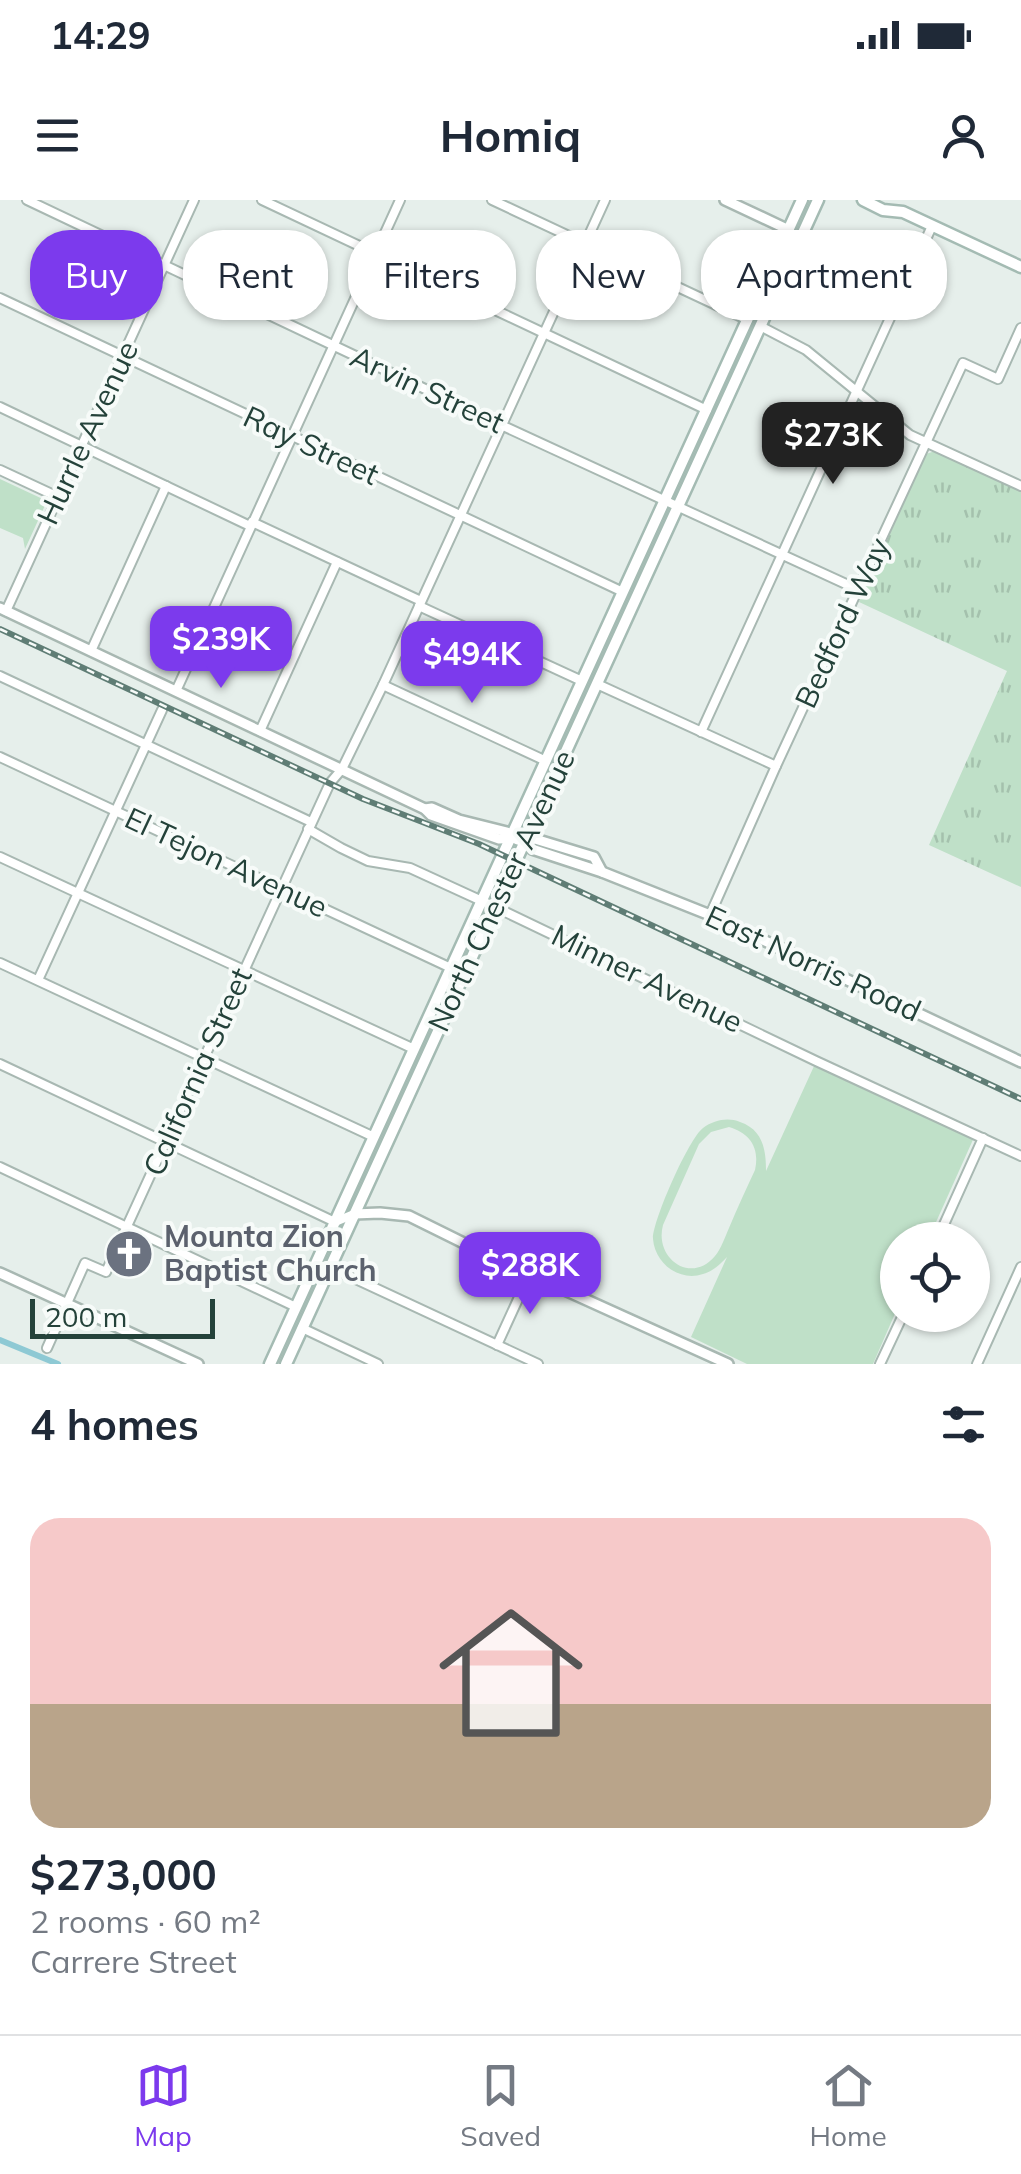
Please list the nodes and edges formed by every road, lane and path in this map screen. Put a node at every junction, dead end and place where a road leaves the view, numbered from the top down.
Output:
1 (27, 200) edge
2 (194, 200) edge
3 (262, 200) edge
4 (400, 200) edge
5 (492, 200) edge
6 (605, 200) edge
7 (724, 200) edge
8 (802, 200) edge
9 (818, 200) edge
10 (863, 200) edge
11 (888, 200) edge
12 (903, 212) junction
13 (932, 226) junction
14 (386, 230) edge
15 (555, 230) edge
16 (591, 230) edge
17 (789, 230) joint
18 (348, 241) edge
19 (164, 264) junction
20 (1021, 266) edge
21 (0, 298) edge
22 (348, 312) edge
23 (514, 320) edge
24 (550, 320) edge
25 (748, 320) joint
26 (760, 326) junction
27 (1021, 328) edge
28 (544, 334) junction
29 (333, 345) junction
30 (748, 353) junction
31 (123, 356) junction
32 (856, 392) junction
33 (0, 407) edge
34 (706, 410) junction
35 (502, 425) junction
36 (292, 436) junction
37 (926, 442) junction
38 (82, 446) junction
39 (0, 470) edge
40 (166, 486) junction
41 (1021, 486) edge
42 (58, 497) junction
43 (665, 501) junction
44 (678, 507) junction
45 (460, 516) junction
46 (251, 524) junction
47 (782, 555) junction
48 (337, 562) junction
49 (858, 590) junction
50 (623, 592) junction
51 (420, 604) junction
52 (3, 610) edge
53 (90, 651) junction
54 (594, 656) junction
55 (0, 676) edge
56 (582, 682) junction
57 (597, 684) junction
58 (383, 686) junction
59 (176, 691) junction
60 (162, 710) dead end
61 (260, 730) junction
62 (701, 732) junction
63 (146, 744) junction
64 (0, 757) edge
65 (546, 761) junction
66 (776, 766) junction
67 (342, 769) junction
68 (116, 812) junction
69 (310, 825) junction
70 (512, 838) junction
71 (526, 842) junction
72 (0, 857) edge
73 (281, 889) junction
74 (78, 893) junction
75 (482, 901) junction
76 (495, 906) junction
77 (710, 914) junction
78 (0, 962) edge
79 (451, 968) junction
80 (244, 970) junction
81 (38, 980) junction
82 (414, 1049) junction
83 (204, 1058) junction
84 (1021, 1062) edge
85 (0, 1064) edge
86 (374, 1137) junction
87 (983, 1138) junction
88 (166, 1142) junction
89 (1021, 1156) edge
90 (0, 1167) edge
91 (354, 1214) junction
92 (335, 1222) junction
93 (944, 1222) edge
94 (127, 1228) junction
95 (330, 1267) junction
96 (1021, 1267) edge
97 (530, 1272) junction
98 (0, 1274) edge
99 (299, 1301) junction
100 (67, 1304) junction
101 (302, 1328) junction
102 (894, 1332) edge
103 (496, 1345) junction
104 (47, 1348) dead end
105 (707, 1360) edge
106 (198, 1364) edge
107 (270, 1364) edge
108 (286, 1364) edge
109 (378, 1364) edge
110 (538, 1364) edge
111 (728, 1364) edge
112 (880, 1364) edge
113 (977, 1364) edge

1 - 19 street, Arvin Street
2 - 19 street, Hurrle Avenue
3 - 18 street
4 - 14 street
5 - 15 street
6 - 16 street, California Street
7 - 17 street
8 - 17 main road, North Chester Avenue
9 - 26 main road, North Chester Avenue
10 - 12 main road
11 - 12 main road
12 - 13 main road
13 - 20 main road
13 - 32 street
19 - 29 street, Arvin Street
19 - 31 street, Hurrle Avenue
21 - 31 street, Ray Street
22 - 29 street
23 - 28 street
24 - 28 street, California Street
25 - 30 main road
25 - 34 main road, North Chester Avenue
26 - 30 main road, North Chester Avenue
26 - 32 street
27 - 37 street, Bedford Way
28 - 34 street
28 - 35 street, California Street
29 - 35 street, Arvin Street
29 - 36 street
30 - 44 main road, North Chester Avenue
31 - 36 street, Ray Street
31 - 38 street, Hurrle Avenue
32 - 37 street
32 - 47 street
33 - 38 street
34 - 43 main road, North Chester Avenue
35 - 43 street, Arvin Street
35 - 45 street, California Street
36 - 45 street, Ray Street
36 - 46 street
37 - 41 street
37 - 49 street, Bedford Way
38 - 40 street
38 - 42 street, Hurrle Avenue
39 - 42 street
40 - 46 street
40 - 53 street
42 - 52 street, Hurrle Avenue
43 - 44 street, Arvin Street
43 - 50 main road, North Chester Avenue
44 - 47 street, Arvin Street
44 - 57 main road, North Chester Avenue
45 - 50 street, Ray Street
45 - 51 street, California Street
46 - 48 street
46 - 59 street
47 - 49 street, Arvin Street
47 - 62 street
48 - 51 street
48 - 61 street
49 - 66 street, Bedford Way
50 - 54 main road, North Chester Avenue
51 - 56 street
51 - 58 street, California Street
52 - 53 street, East Norris Road
53 - 59 street, East Norris Road
54 - 56 main road, North Chester Avenue
54 - 57 main road
55 - 63 street, Minner Avenue
56 - 65 main road, North Chester Avenue
57 - 62 street
57 - 71 main road, North Chester Avenue
58 - 65 street
58 - 67 street, California Street
59 - 61 street, East Norris Road
60 - 63 street
61 - 67 street, East Norris Road
62 - 66 street
63 - 68 street
63 - 69 street, Minner Avenue
64 - 68 street, El Tejon Avenue
65 - 70 main road, North Chester Avenue
66 - 77 street, Bedford Way
67 - 69 street, California Street
67 - 70 street, East Norris Road
68 - 73 street, El Tejon Avenue
68 - 74 street
69 - 73 street, California Street
69 - 75 street, Minner Avenue
70 - 71 street, East Norris Road
70 - 75 main road, North Chester Avenue
71 - 76 main road, North Chester Avenue
71 - 77 street, East Norris Road
72 - 74 street
73 - 79 street, El Tejon Avenue
73 - 80 street, California Street
74 - 80 street
74 - 81 street
75 - 76 street, Minner Avenue
75 - 79 main road, North Chester Avenue
76 - 87 street, Minner Avenue
76 - 91 main road, North Chester Avenue
77 - 84 street, East Norris Road
78 - 81 street
79 - 82 main road, North Chester Avenue
80 - 82 street
80 - 83 street, California Street
81 - 83 street
82 - 86 main road, North Chester Avenue
83 - 86 street
83 - 88 street, California Street
85 - 88 street
86 - 92 main road, North Chester Avenue
87 - 89 street, Minner Avenue
87 - 93 street
88 - 92 street
88 - 94 street, California Street
90 - 94 street
91 - 92 street
91 - 95 main road, North Chester Avenue
91 - 97 street
92 - 99 main road, North Chester Avenue
94 - 99 street
94 - 100 street, California Street
95 - 101 main road, North Chester Avenue
95 - 103 street
96 - 113 street
97 - 103 street
97 - 105 street
98 - 100 street
99 - 101 main road
99 - 107 main road, North Chester Avenue
100 - 104 street, California Street
100 - 106 street
101 - 108 main road, North Chester Avenue
101 - 109 street
102 - 112 street
103 - 110 street
105 - 111 street

